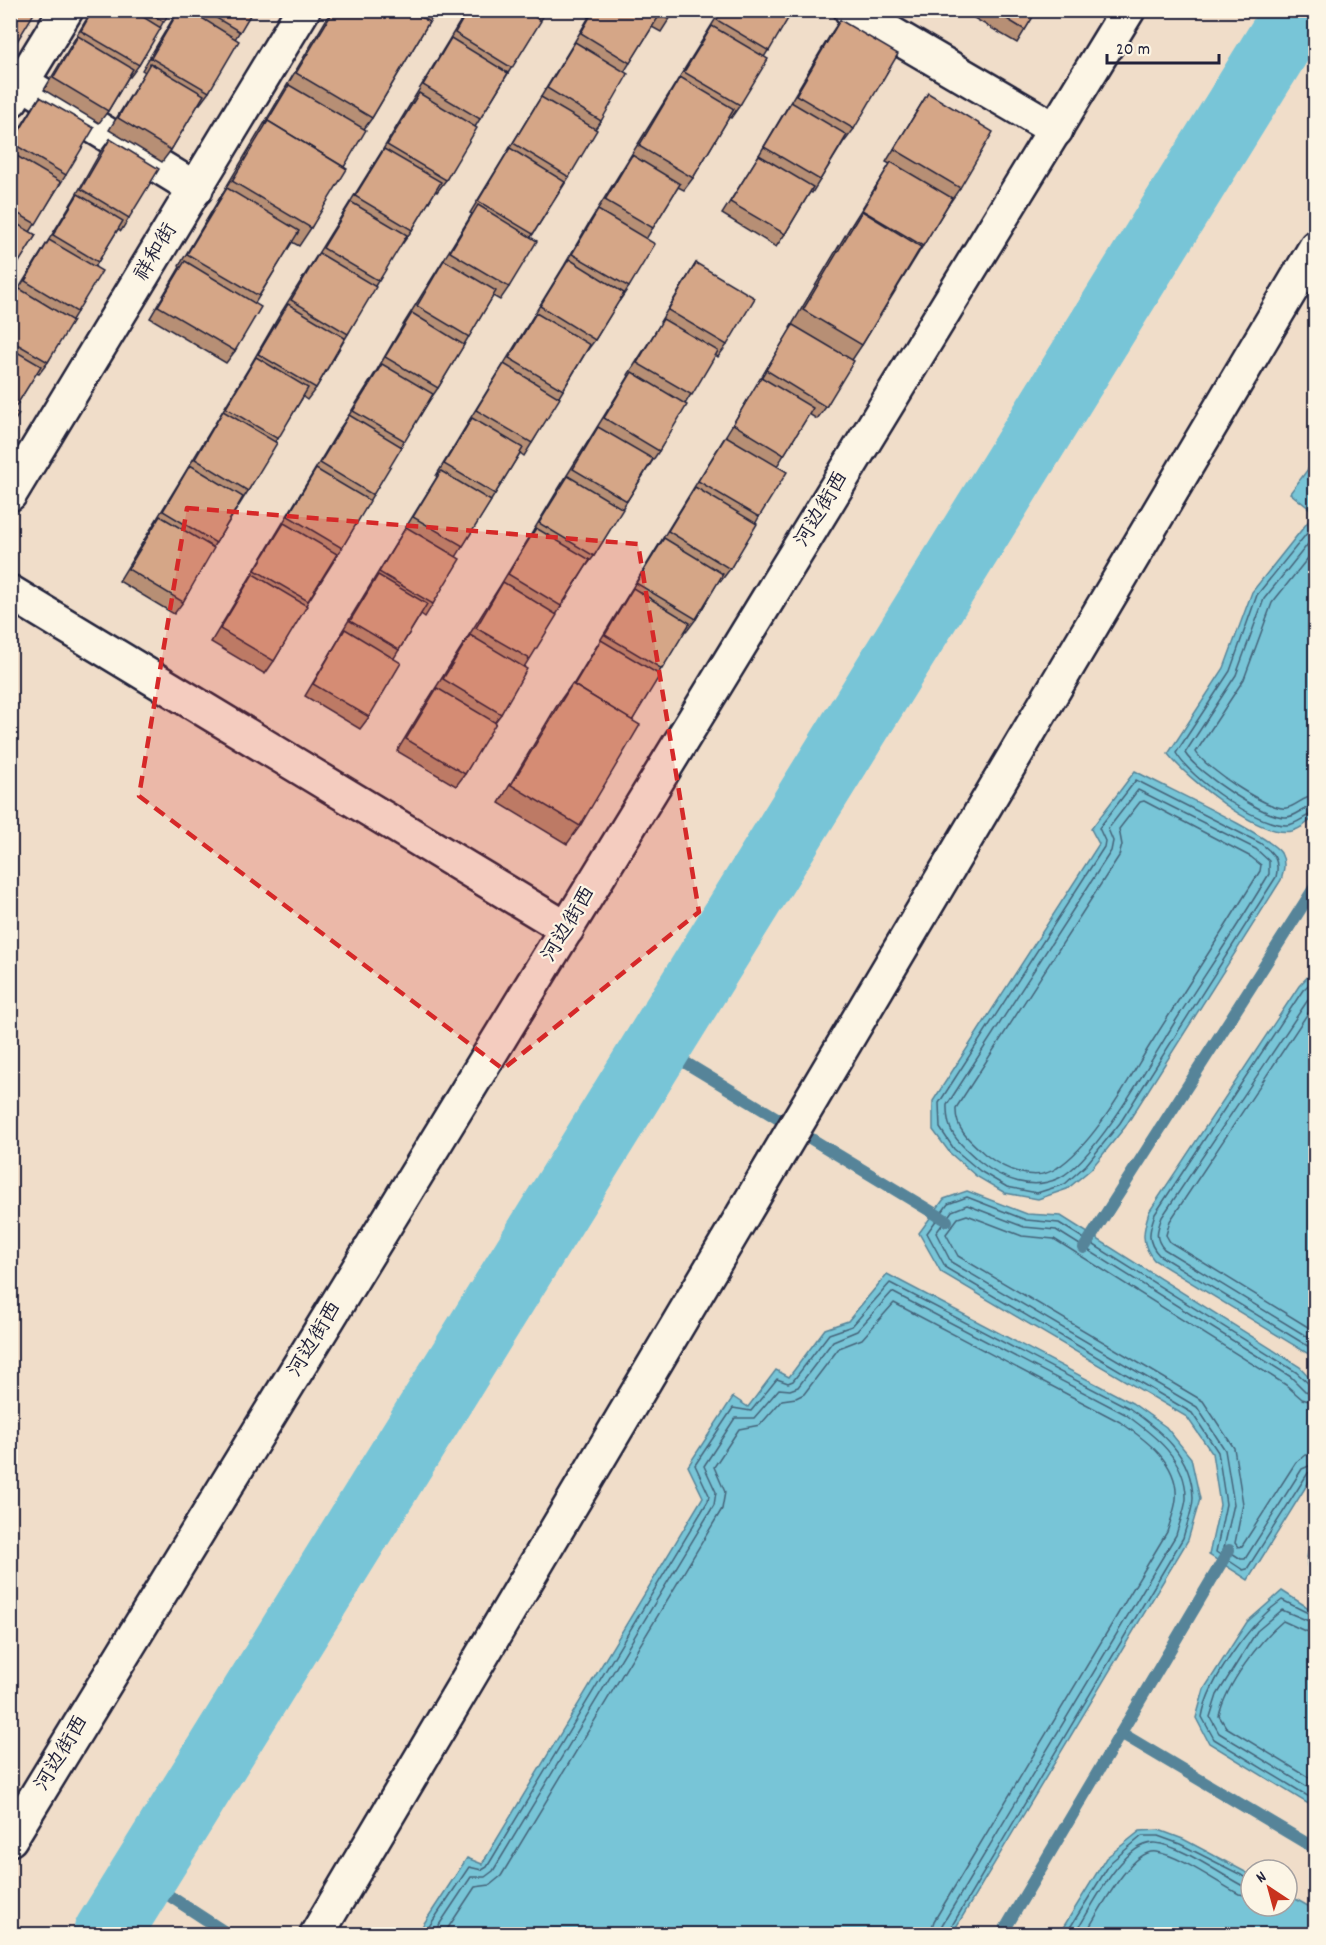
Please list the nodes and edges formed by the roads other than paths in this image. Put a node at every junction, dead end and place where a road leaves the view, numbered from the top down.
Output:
1 (66, 10) edge
2 (303, 10) edge
3 (851, 10) edge
4 (1128, 10) edge
5 (14, 86) edge
6 (1056, 130) junction
7 (196, 189) junction
8 (1316, 247) edge
9 (10, 494) edge
10 (10, 592) edge
11 (567, 929) junction
12 (10, 1839) edge
13 (317, 1935) edge

1 - 5 street
2 - 7 street, 祥和街
3 - 6 street
4 - 6 street, 河边街西
5 - 7 street
6 - 11 street, 河边街西
7 - 9 street, 祥和街
8 - 13 street
10 - 11 street
11 - 12 street, 河边街西

